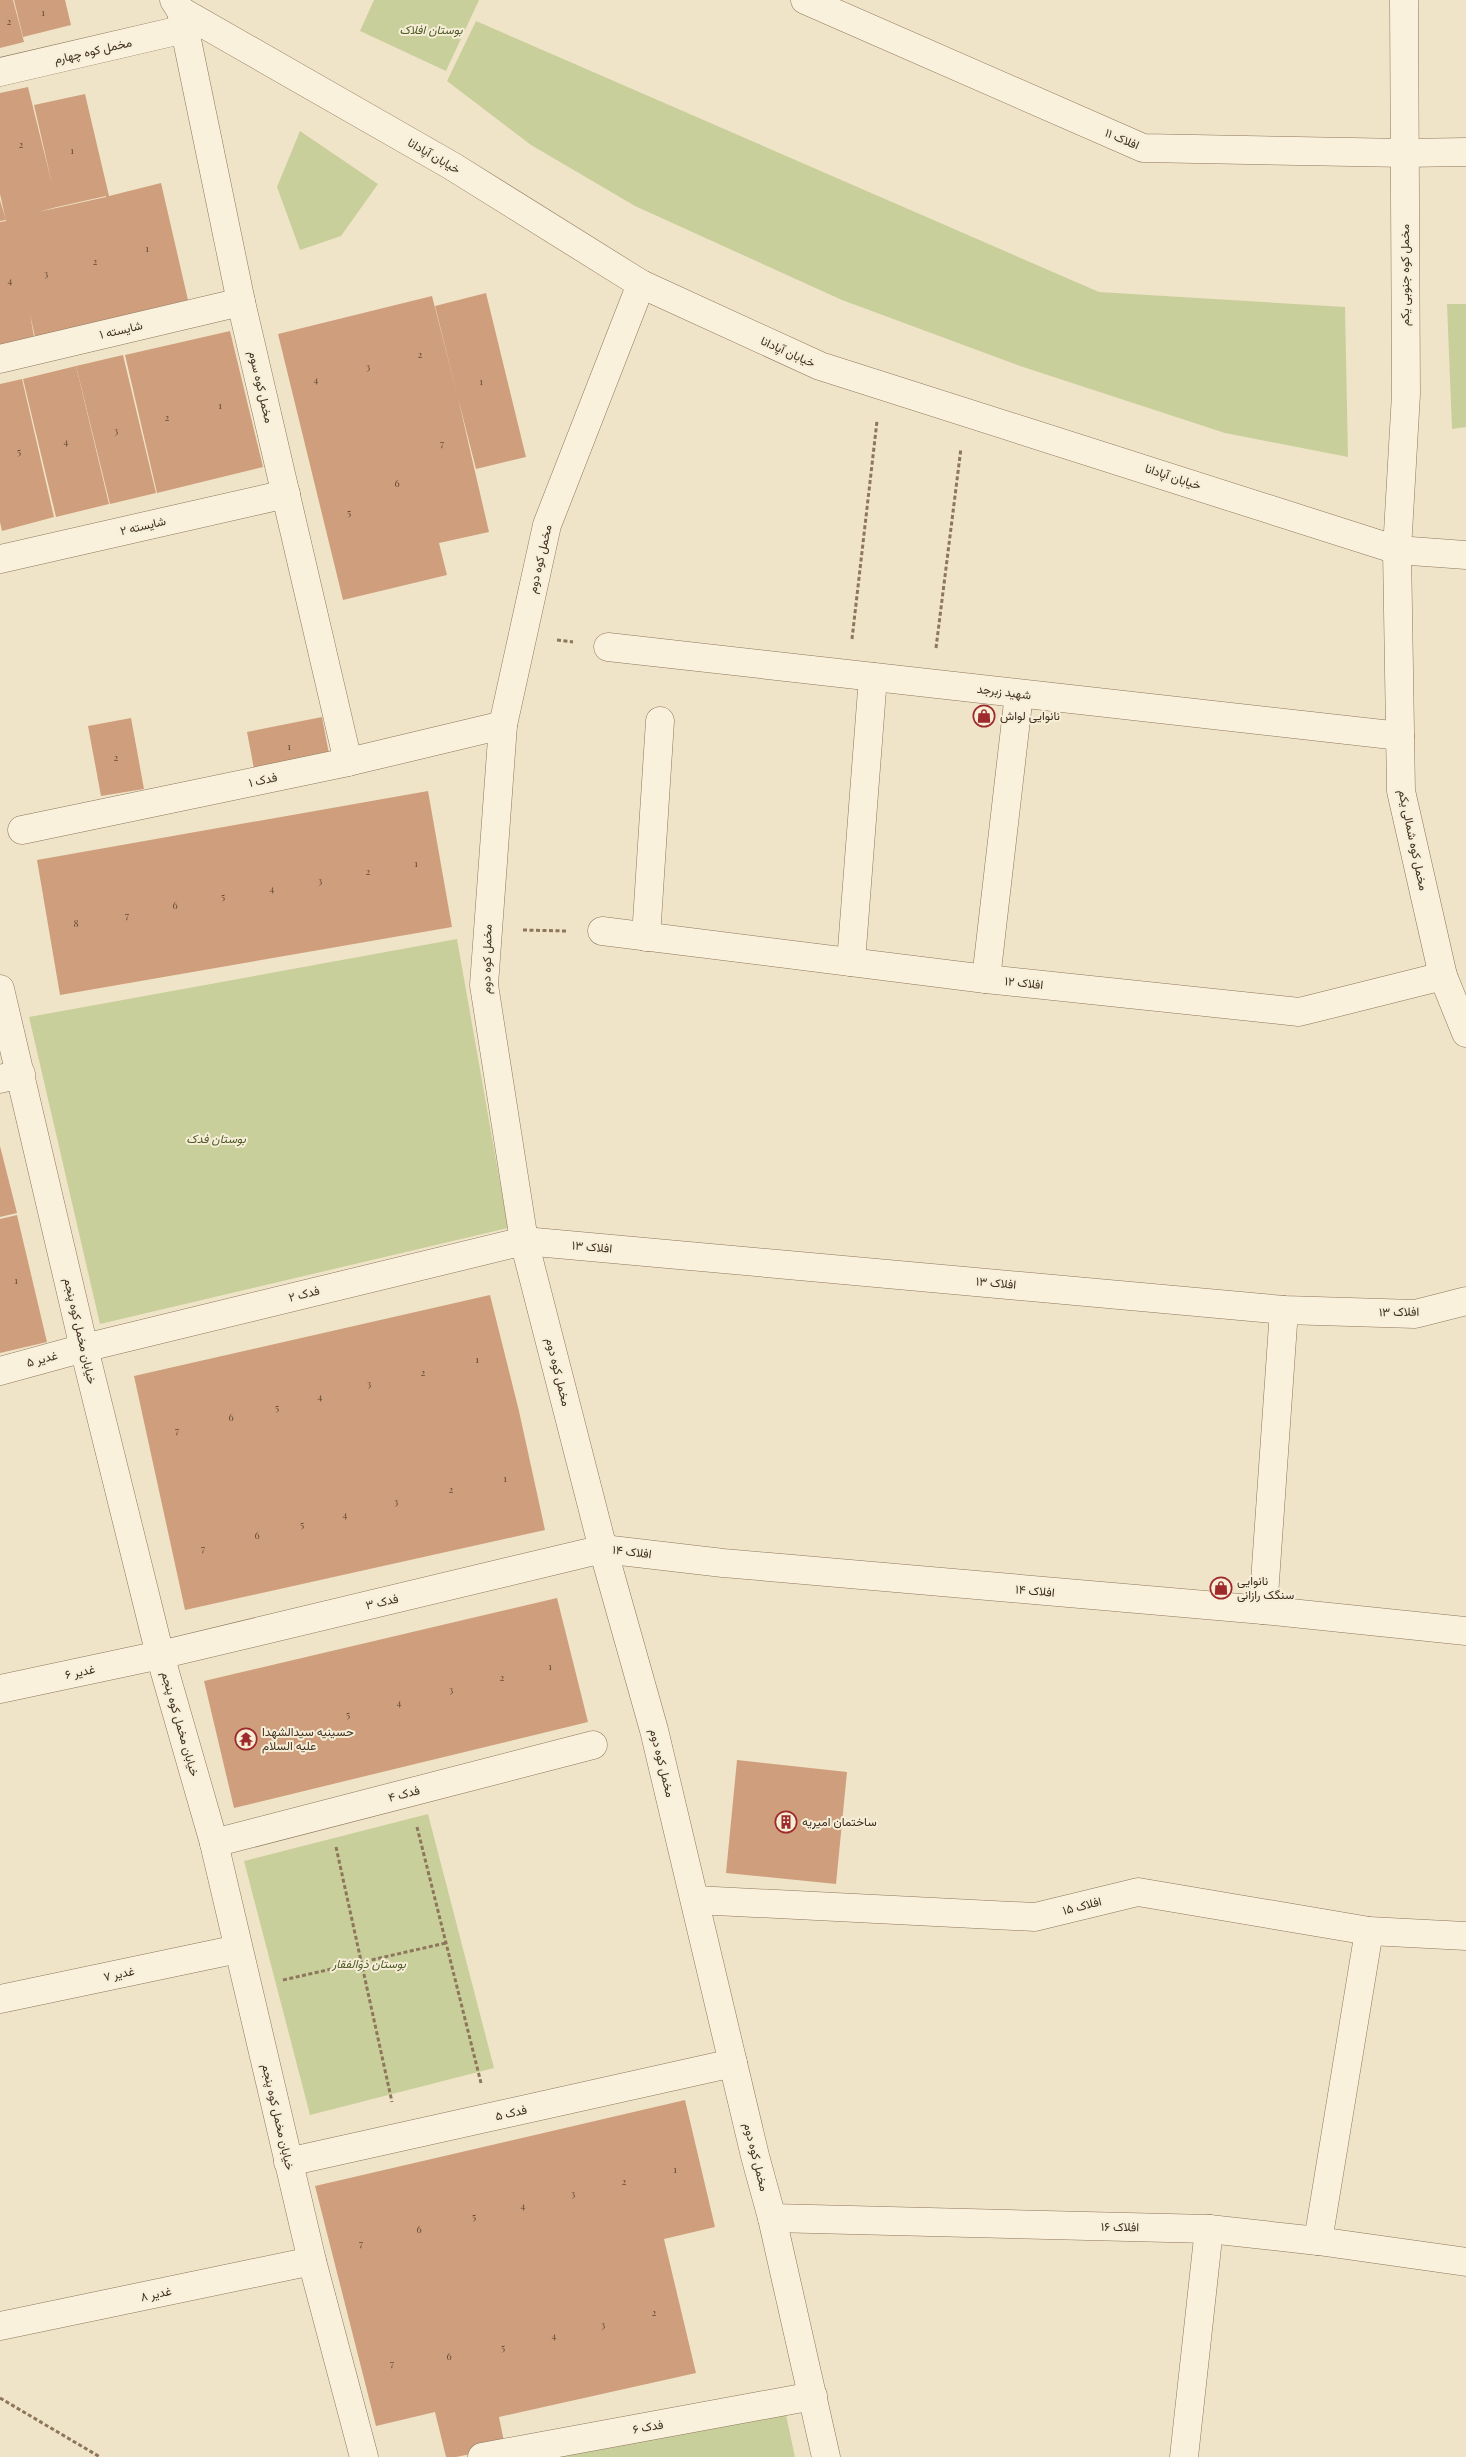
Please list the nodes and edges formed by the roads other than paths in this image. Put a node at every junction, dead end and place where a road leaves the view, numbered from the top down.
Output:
1 (804, 0) edge
2 (1404, 0) edge
3 (180, 13) edge
4 (0, 72) edge
5 (1466, 152) edge
6 (1405, 153) junction
7 (640, 284) junction
8 (241, 302) junction
9 (0, 359) edge
10 (286, 494) junction
11 (1396, 550) junction
12 (1466, 555) edge
13 (0, 559) edge
14 (608, 647) road end
15 (860, 675) junction
16 (1019, 694) junction
17 (660, 721) dead end
18 (503, 725) junction
19 (1400, 736) junction
20 (348, 762) junction
21 (22, 830) dead end
22 (602, 931) road end
23 (646, 937) junction
24 (851, 962) junction
25 (1443, 976) junction
26 (986, 979) junction
27 (0, 989) edge
28 (1466, 1033) edge
29 (11, 1077) edge
30 (524, 1240) junction
31 (1466, 1300) edge
32 (1284, 1310) junction
33 (84, 1348) junction
34 (0, 1371) edge
35 (604, 1549) junction
36 (1263, 1610) junction
37 (1466, 1631) edge
38 (160, 1655) junction
39 (0, 1689) edge
40 (593, 1745) dead end
41 (214, 1844) junction
42 (695, 1900) junction
43 (1369, 1931) junction
44 (1466, 1936) edge
45 (238, 1949) junction
46 (0, 1999) edge
47 (733, 2063) junction
48 (288, 2162) junction
49 (772, 2218) junction
50 (1209, 2229) junction
51 (1318, 2241) junction
52 (312, 2261) junction
53 (1466, 2262) edge
54 (0, 2326) edge
55 (813, 2396) junction
56 (364, 2457) edge
57 (482, 2457) edge
58 (826, 2457) edge
59 (1184, 2457) edge

1 - 6 street, افلاک ۱۱
2 - 6 street, مخمل کوه جنوبی یکم
3 - 4 street, مخمل کوه چهارم
3 - 7 street, خیابان آپادانا
3 - 8 street, مخمل کوه سوم
5 - 6 street, افلاک ۱۱
6 - 11 street, مخمل کوه جنوبی یکم
7 - 11 street, خیابان آپادانا
7 - 18 street, مخمل کوه دوم
8 - 9 street, شایسته ۱
8 - 10 street, مخمل کوه سوم
10 - 13 street, شایسته ۲
10 - 20 street, مخمل کوه سوم
11 - 12 street, خیابان آپادانا
11 - 19 street, مخمل کوه شمالی‌ یکم
14 - 15 street, شهید زبرجد
15 - 16 street, شهید زبرجد
15 - 24 street
16 - 19 street, شهید زبرجد
16 - 26 street
17 - 23 street
18 - 20 street, فدک ۱
18 - 30 street, مخمل کوه دوم
19 - 25 street, مخمل کوه شمالی‌ یکم
20 - 21 street, فدک ۱
22 - 23 street, افلاک ۱۲
23 - 24 street, افلاک ۱۲
24 - 26 street, افلاک ۱۲
25 - 26 street, افلاک ۱۲
25 - 28 street, مخمل کوه شمالی‌ یکم
27 - 29 street, خیابان مخمل کوه پنجم
29 - 33 street, خیابان مخمل کوه پنجم
30 - 32 street, افلاک ۱۳
30 - 33 street, فدک ۲
30 - 35 street, مخمل کوه دوم
31 - 32 street, افلاک ۱۳
32 - 36 street
33 - 34 street, غدیر ۵
33 - 38 street, خیابان مخمل کوه پنجم
35 - 36 street, افلاک ۱۴
35 - 38 street, فدک ۳
35 - 42 street, مخمل کوه دوم
36 - 37 street, افلاک ۱۴
38 - 39 street, غدیر ۶
38 - 41 street, خیابان مخمل کوه پنجم
40 - 41 street, فدک ۴
41 - 45 street, خیابان مخمل کوه پنجم
42 - 43 street, افلاک ۱۵
42 - 47 street, مخمل کوه دوم
43 - 44 street, افلاک ۱۵
43 - 51 street
45 - 46 street, غدیر ۷
45 - 48 street, خیابان مخمل کوه پنجم
47 - 48 street, فدک ۵
47 - 49 street, مخمل کوه دوم
48 - 52 street, خیابان مخمل کوه پنجم
49 - 50 street, افلاک ۱۶
49 - 55 street, مخمل کوه دوم
50 - 51 street, افلاک ۱۶
50 - 59 street
51 - 53 street, افلاک ۱۶
52 - 54 street, غدیر ۸
52 - 56 street, خیابان مخمل کوه پنجم
55 - 57 street, فدک ۶
55 - 58 street, مخمل کوه دوم

